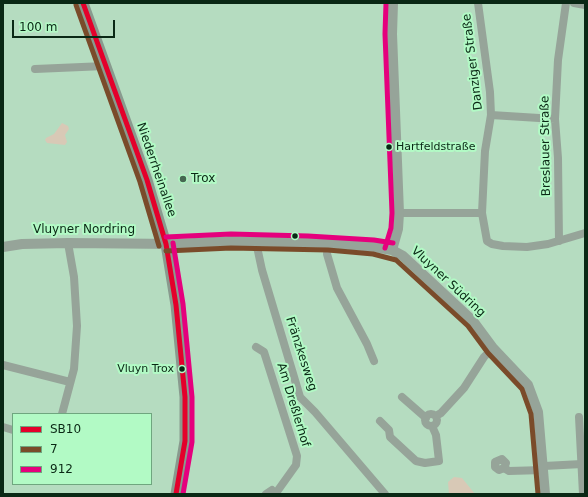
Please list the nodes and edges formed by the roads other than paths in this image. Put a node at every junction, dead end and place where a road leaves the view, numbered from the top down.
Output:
1 (84, 3) edge
2 (393, 3) edge
3 (478, 3) edge
4 (566, 3) edge
5 (574, 3) edge
6 (585, 5) edge
7 (105, 66) junction
8 (35, 69) dead end
9 (491, 115) junction
10 (555, 119) junction
11 (399, 213) junction
12 (482, 213) junction
13 (585, 234) edge
14 (560, 241) junction
15 (256, 242) junction
16 (68, 243) junction
17 (328, 243) junction
18 (166, 244) junction
19 (3, 247) edge
20 (392, 250) junction
21 (256, 347) dead end
22 (493, 348) junction
23 (374, 361) dead end
24 (3, 365) edge
25 (70, 382) junction
26 (402, 397) dead end
27 (62, 413) edge
28 (436, 416) junction
29 (579, 417) dead end
30 (426, 418) junction
31 (380, 421) dead end
32 (432, 426) junction
33 (582, 464) junction
34 (504, 468) dead end
35 (544, 468) junction
36 (176, 494) edge
37 (266, 494) edge
38 (276, 494) edge
39 (385, 494) edge
40 (545, 494) edge
41 (583, 494) edge

1 - 7 main road, Niederrheinallee
2 - 11 street
3 - 9 street, Danziger Straße
4 - 10 street, Breslauer Straße
5 - 6 street
7 - 8 street
7 - 18 main road, Niederrheinallee
9 - 10 street
9 - 12 street, Danziger Straße
10 - 14 street, Breslauer Straße
11 - 12 street
11 - 20 street
12 - 14 street, Danziger Straße
13 - 14 street, Danziger Straße
15 - 17 street, Vluyner Südring
15 - 18 street, Vluyner Südring
15 - 39 street, Fränzkesweg
16 - 18 street, Vluyner Nordring
16 - 19 street, Vluyner Nordring
16 - 25 street
17 - 20 street, Vluyner Südring
17 - 23 street
18 - 36 main road, Niederrheinallee
20 - 22 street, Vluyner Südring
21 - 38 street, Am Dreßlerhof
22 - 28 street
22 - 35 street, Vluyner Südring
24 - 25 street
25 - 27 street
26 - 30 street
28 - 30 street
28 - 32 street
29 - 33 street
30 - 32 street
31 - 32 street
33 - 35 street
33 - 41 street
34 - 35 street
35 - 40 street, Vluyner Südring
37 - 38 street, Am Dreßlerhof

